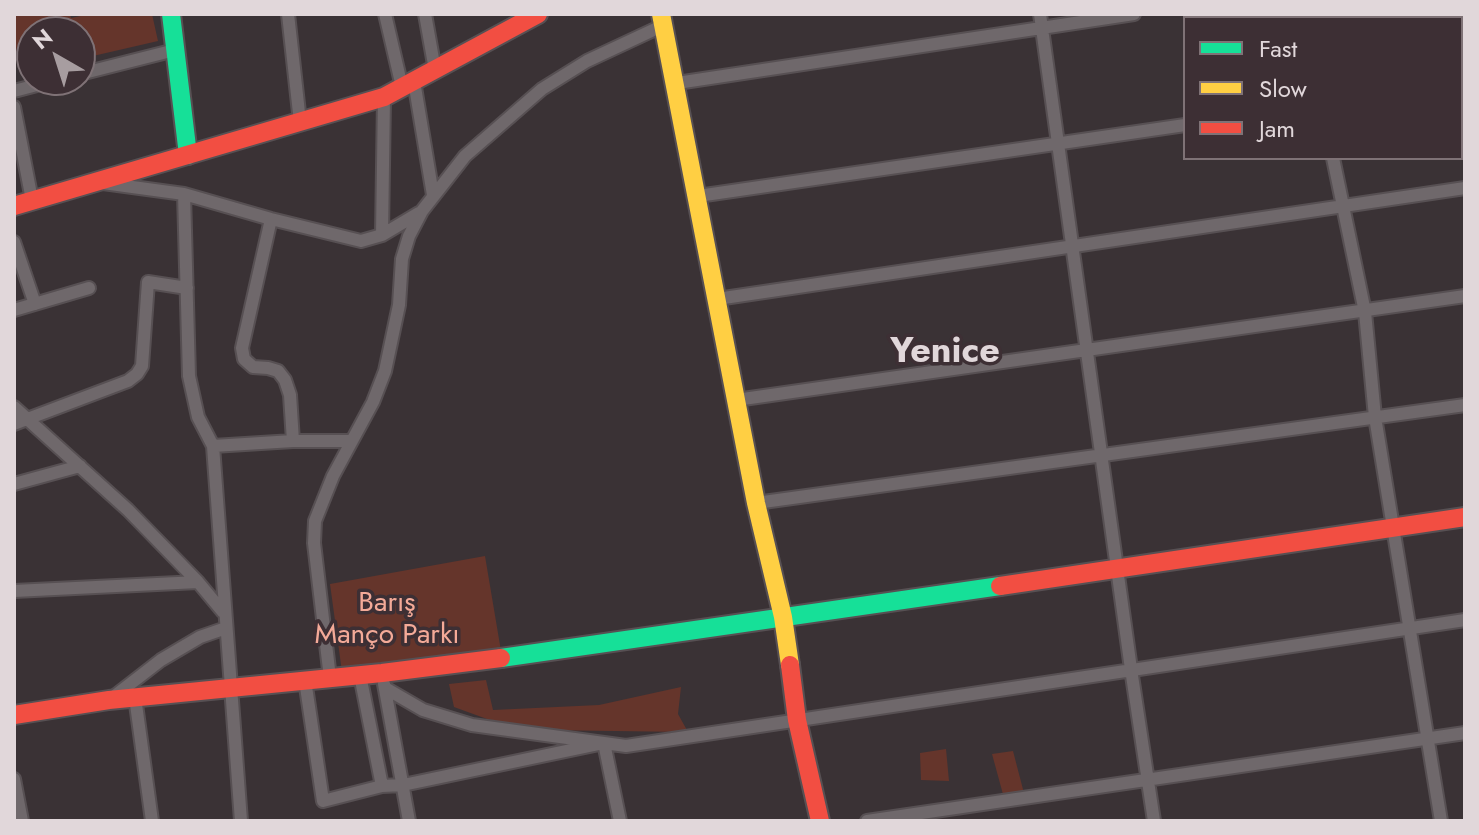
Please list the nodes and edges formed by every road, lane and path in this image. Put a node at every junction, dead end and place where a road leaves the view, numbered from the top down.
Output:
1 (171, 14) edge
2 (288, 14) edge
3 (385, 14) edge
4 (425, 14) edge
5 (537, 14) edge
6 (1040, 14) edge
7 (1134, 14) edge
8 (663, 20) edge
9 (1041, 28) junction
10 (175, 50) junction
11 (96, 70) edge
12 (435, 70) junction
13 (677, 83) junction
14 (408, 84) junction
15 (384, 97) junction
16 (14, 107) edge
17 (300, 122) junction
18 (1183, 125) edge
19 (1058, 143) junction
20 (188, 155) junction
21 (1333, 160) edge
22 (96, 182) junction
23 (1465, 188) edge
24 (184, 194) junction
25 (433, 195) junction
26 (698, 196) junction
27 (23, 203) edge
28 (1341, 206) junction
29 (422, 211) junction
30 (271, 219) junction
31 (382, 235) junction
32 (14, 242) edge
33 (1072, 246) junction
34 (89, 288) dead end
35 (187, 288) junction
36 (1465, 296) edge
37 (717, 299) junction
38 (35, 304) junction
39 (14, 310) edge
40 (1365, 312) junction
41 (1086, 349) junction
42 (736, 400) junction
43 (1465, 405) edge
44 (14, 407) edge
45 (1375, 417) junction
46 (28, 420) junction
47 (14, 424) edge
48 (293, 441) junction
49 (352, 441) junction
50 (213, 446) junction
51 (1101, 455) junction
52 (80, 466) junction
53 (14, 484) edge
54 (756, 503) junction
55 (1465, 517) edge
56 (1393, 527) junction
57 (1116, 568) junction
58 (198, 582) junction
59 (14, 591) edge
60 (224, 612) junction
61 (783, 617) junction
62 (1465, 620) edge
63 (226, 628) junction
64 (1410, 629) junction
65 (1131, 669) junction
66 (360, 675) junction
67 (330, 678) junction
68 (305, 680) junction
69 (384, 680) junction
70 (232, 687) junction
71 (135, 697) junction
72 (109, 700) junction
73 (14, 715) edge
74 (797, 720) junction
75 (1465, 733) edge
76 (1428, 739) junction
77 (604, 743) junction
78 (14, 779) edge
79 (1148, 781) junction
80 (403, 785) junction
81 (382, 786) junction
82 (22, 821) edge
83 (152, 821) edge
84 (241, 821) edge
85 (409, 821) edge
86 (620, 821) edge
87 (820, 821) edge
88 (867, 821) edge
89 (1154, 821) edge
90 (1441, 821) edge

1 - 10 street
2 - 17 street
3 - 14 street
4 - 12 street
5 - 12 street
6 - 9 street
7 - 9 street
8 - 13 street
8 - 25 street
9 - 13 street
9 - 19 street
10 - 11 street
10 - 20 street
12 - 14 street
13 - 26 street
14 - 15 street
14 - 25 street
15 - 17 street
15 - 31 street
16 - 27 street
17 - 20 street
18 - 19 street
19 - 26 street
19 - 33 street
20 - 22 street
21 - 28 street
22 - 24 street
22 - 27 street
23 - 28 street
24 - 30 street
24 - 35 street
25 - 29 street
26 - 37 street
28 - 33 street
28 - 40 street
29 - 31 street
29 - 49 street
30 - 31 street
30 - 48 street
32 - 38 street
33 - 37 street
33 - 41 street
34 - 38 street
35 - 46 street
35 - 50 street
36 - 40 street
37 - 42 street
38 - 39 street
40 - 41 street
40 - 45 street
41 - 42 street
41 - 51 street
42 - 54 street
43 - 45 street
44 - 46 street
45 - 51 street
45 - 56 street
46 - 47 street
46 - 52 street
48 - 49 street
48 - 50 street
49 - 67 street
50 - 60 street
51 - 54 street
51 - 57 street
52 - 53 street
52 - 58 street
54 - 61 street
55 - 56 street
56 - 57 street
56 - 64 street
57 - 61 street
57 - 65 street
58 - 59 street
58 - 60 street
60 - 63 street
61 - 69 street
61 - 74 street
62 - 64 street
63 - 70 street
63 - 72 street
64 - 65 street
64 - 76 street
65 - 74 street
65 - 79 street
66 - 67 street
66 - 69 street
66 - 81 street
67 - 68 street
68 - 70 street
68 - 81 street
69 - 77 street
69 - 80 street
70 - 71 street
70 - 84 street
71 - 72 street
71 - 83 street
72 - 73 street
74 - 77 street
74 - 87 street
75 - 76 street
76 - 79 street
76 - 90 street
77 - 80 street
77 - 86 street
78 - 82 street
79 - 88 street
79 - 89 street
80 - 81 street
80 - 85 street

